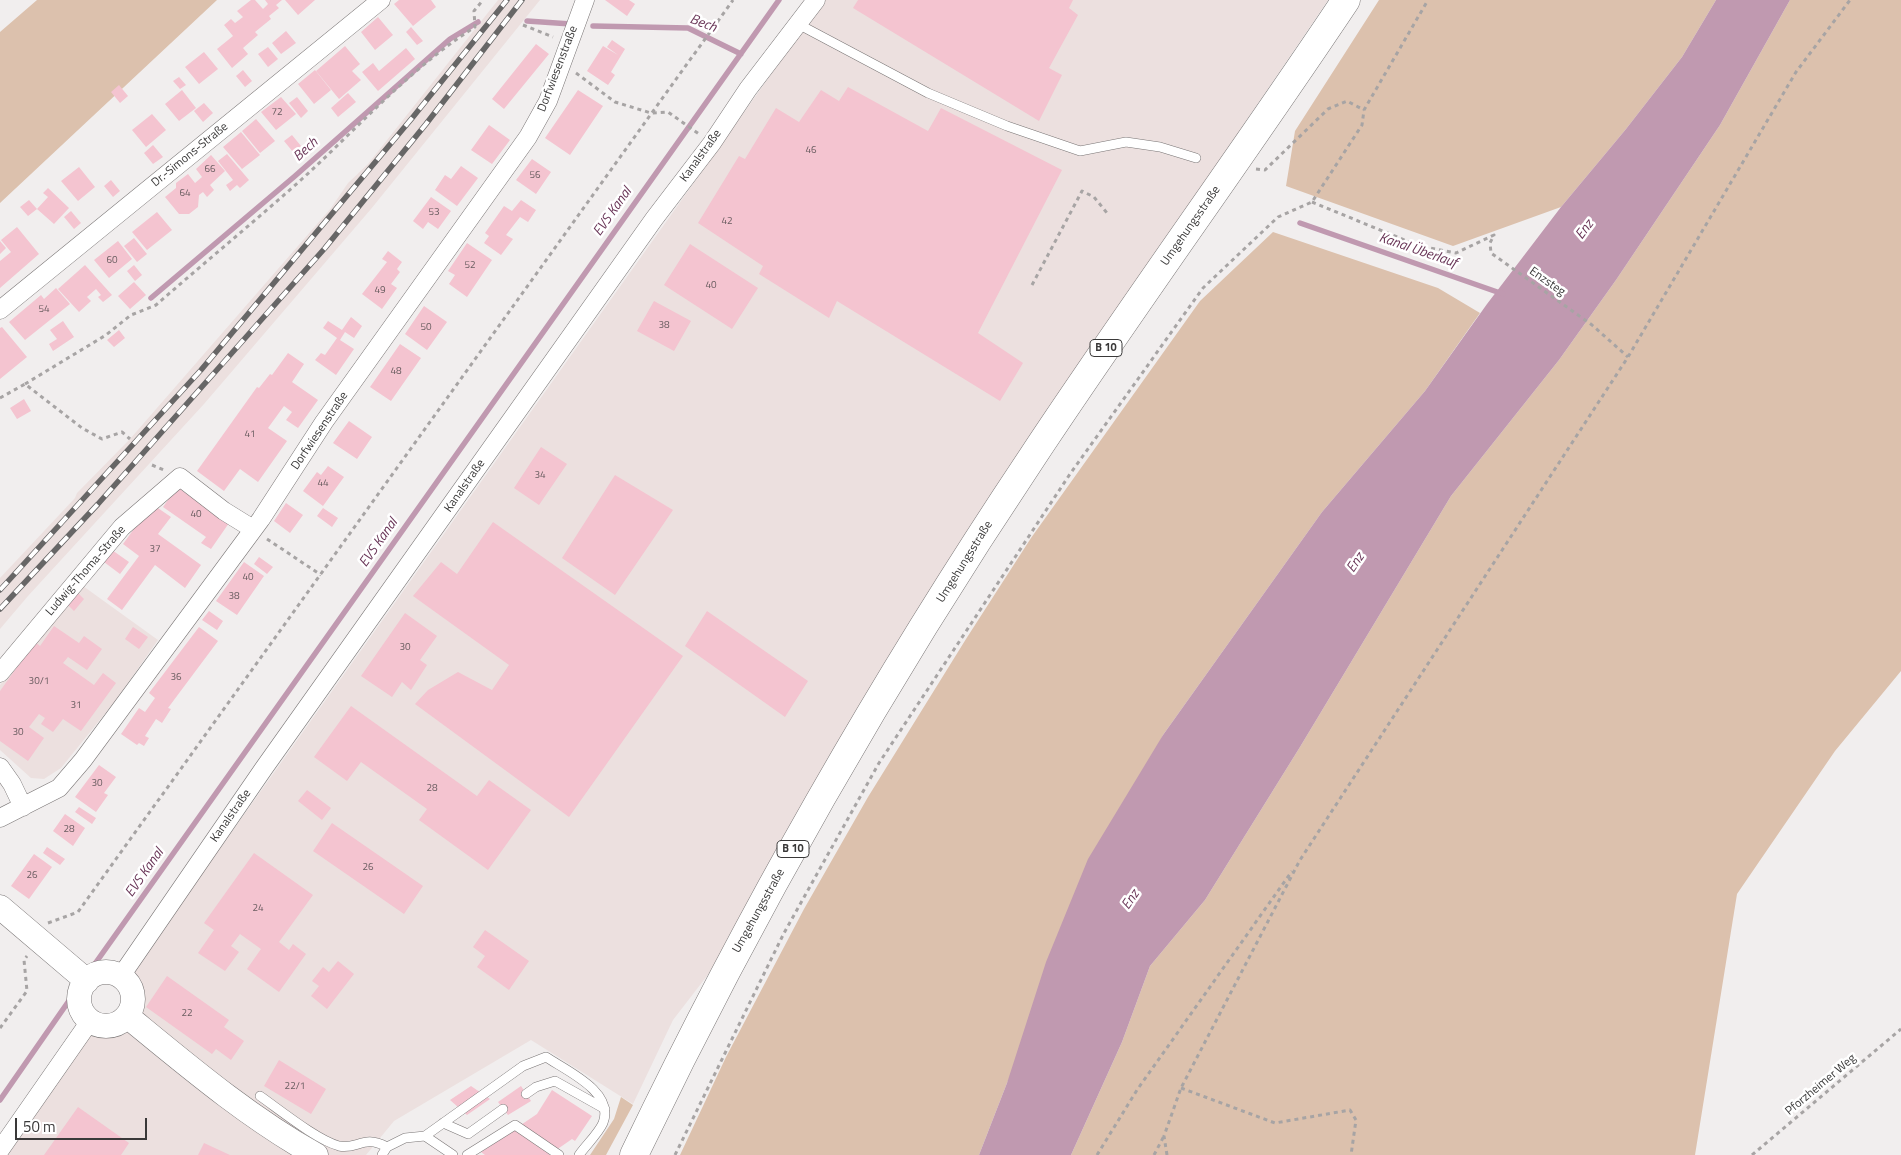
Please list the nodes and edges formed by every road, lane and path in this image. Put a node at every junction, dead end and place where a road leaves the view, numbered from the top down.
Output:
1 (381, 0) edge
2 (483, 0) edge
3 (585, 0) edge
4 (733, 0) edge
5 (816, 0) edge
6 (1346, 0) edge
7 (1428, 0) edge
8 (1850, 0) edge
9 (798, 24) junction
10 (524, 25) dead end
11 (569, 44) junction
12 (561, 64) junction
13 (1364, 110) junction
14 (651, 113) junction
15 (712, 142) junction
16 (1196, 158) dead end
17 (1253, 168) dead end
18 (1312, 202) junction
19 (1107, 213) dead end
20 (1032, 285) dead end
21 (0, 310) edge
22 (1628, 357) junction
23 (25, 384) junction
24 (0, 398) edge
25 (130, 439) dead end
26 (253, 529) junction
27 (320, 575) junction
28 (0, 673) edge
29 (0, 767) edge
30 (23, 806) junction
31 (0, 818) edge
32 (1300, 860) junction
33 (0, 908) edge
34 (37, 938) junction
35 (122, 976) junction
36 (87, 981) junction
37 (127, 1016) junction
38 (90, 1021) junction
39 (0, 1028) edge
40 (1901, 1029) edge
41 (1181, 1088) junction
42 (526, 1094) dead end
43 (260, 1096) dead end
44 (503, 1109) dead end
45 (605, 1109) junction
46 (443, 1123) junction
47 (425, 1136) junction
48 (1164, 1136) junction
49 (640, 1143) edge
50 (0, 1150) edge
51 (384, 1151) edge
52 (316, 1155) edge
53 (453, 1155) edge
54 (467, 1155) edge
55 (559, 1155) edge
56 (579, 1155) edge
57 (627, 1155) edge
58 (675, 1155) edge
59 (1097, 1155) edge
60 (1154, 1155) edge
61 (1166, 1155) edge
62 (1351, 1155) edge
63 (1752, 1155) edge

1 - 21 street, Dr.-Simons-Straße
2 - 23 path
3 - 11 street, Dorfwiesenstraße
4 - 14 path
5 - 9 street, Kanalstraße
6 - 49 main road, Umgehungsstraße / B 10
7 - 13 path
8 - 22 path
9 - 15 street, Kanalstraße
9 - 16 lane
10 - 11 path
11 - 12 street, Dorfwiesenstraße
12 - 14 path
12 - 26 street, Dorfwiesenstraße
13 - 17 path
13 - 18 path
14 - 15 path
14 - 27 path
15 - 35 street, Kanalstraße
18 - 22 path, Enzsteg
18 - 58 path
19 - 20 path
22 - 32 path
23 - 24 path
23 - 25 path
26 - 27 path
26 - 28 street, Ludwig-Thoma-Straße
26 - 30 street, Dorfwiesenstraße
27 - 34 path
29 - 30 street
30 - 31 street, Dorfwiesenstraße
32 - 41 path
32 - 59 path
33 - 34 main road
34 - 36 main road
34 - 39 path
35 - 36 main road
35 - 37 main road
36 - 38 main road
37 - 38 main road
37 - 52 main road
38 - 50 street
40 - 63 path, Pforzheimer Weg
41 - 48 path
41 - 62 path
42 - 45 lane
43 - 51 lane
44 - 46 lane
45 - 46 lane
45 - 56 lane
46 - 47 lane
47 - 51 lane
47 - 53 lane
48 - 60 path
48 - 61 path
49 - 57 main road
54 - 55 lane

